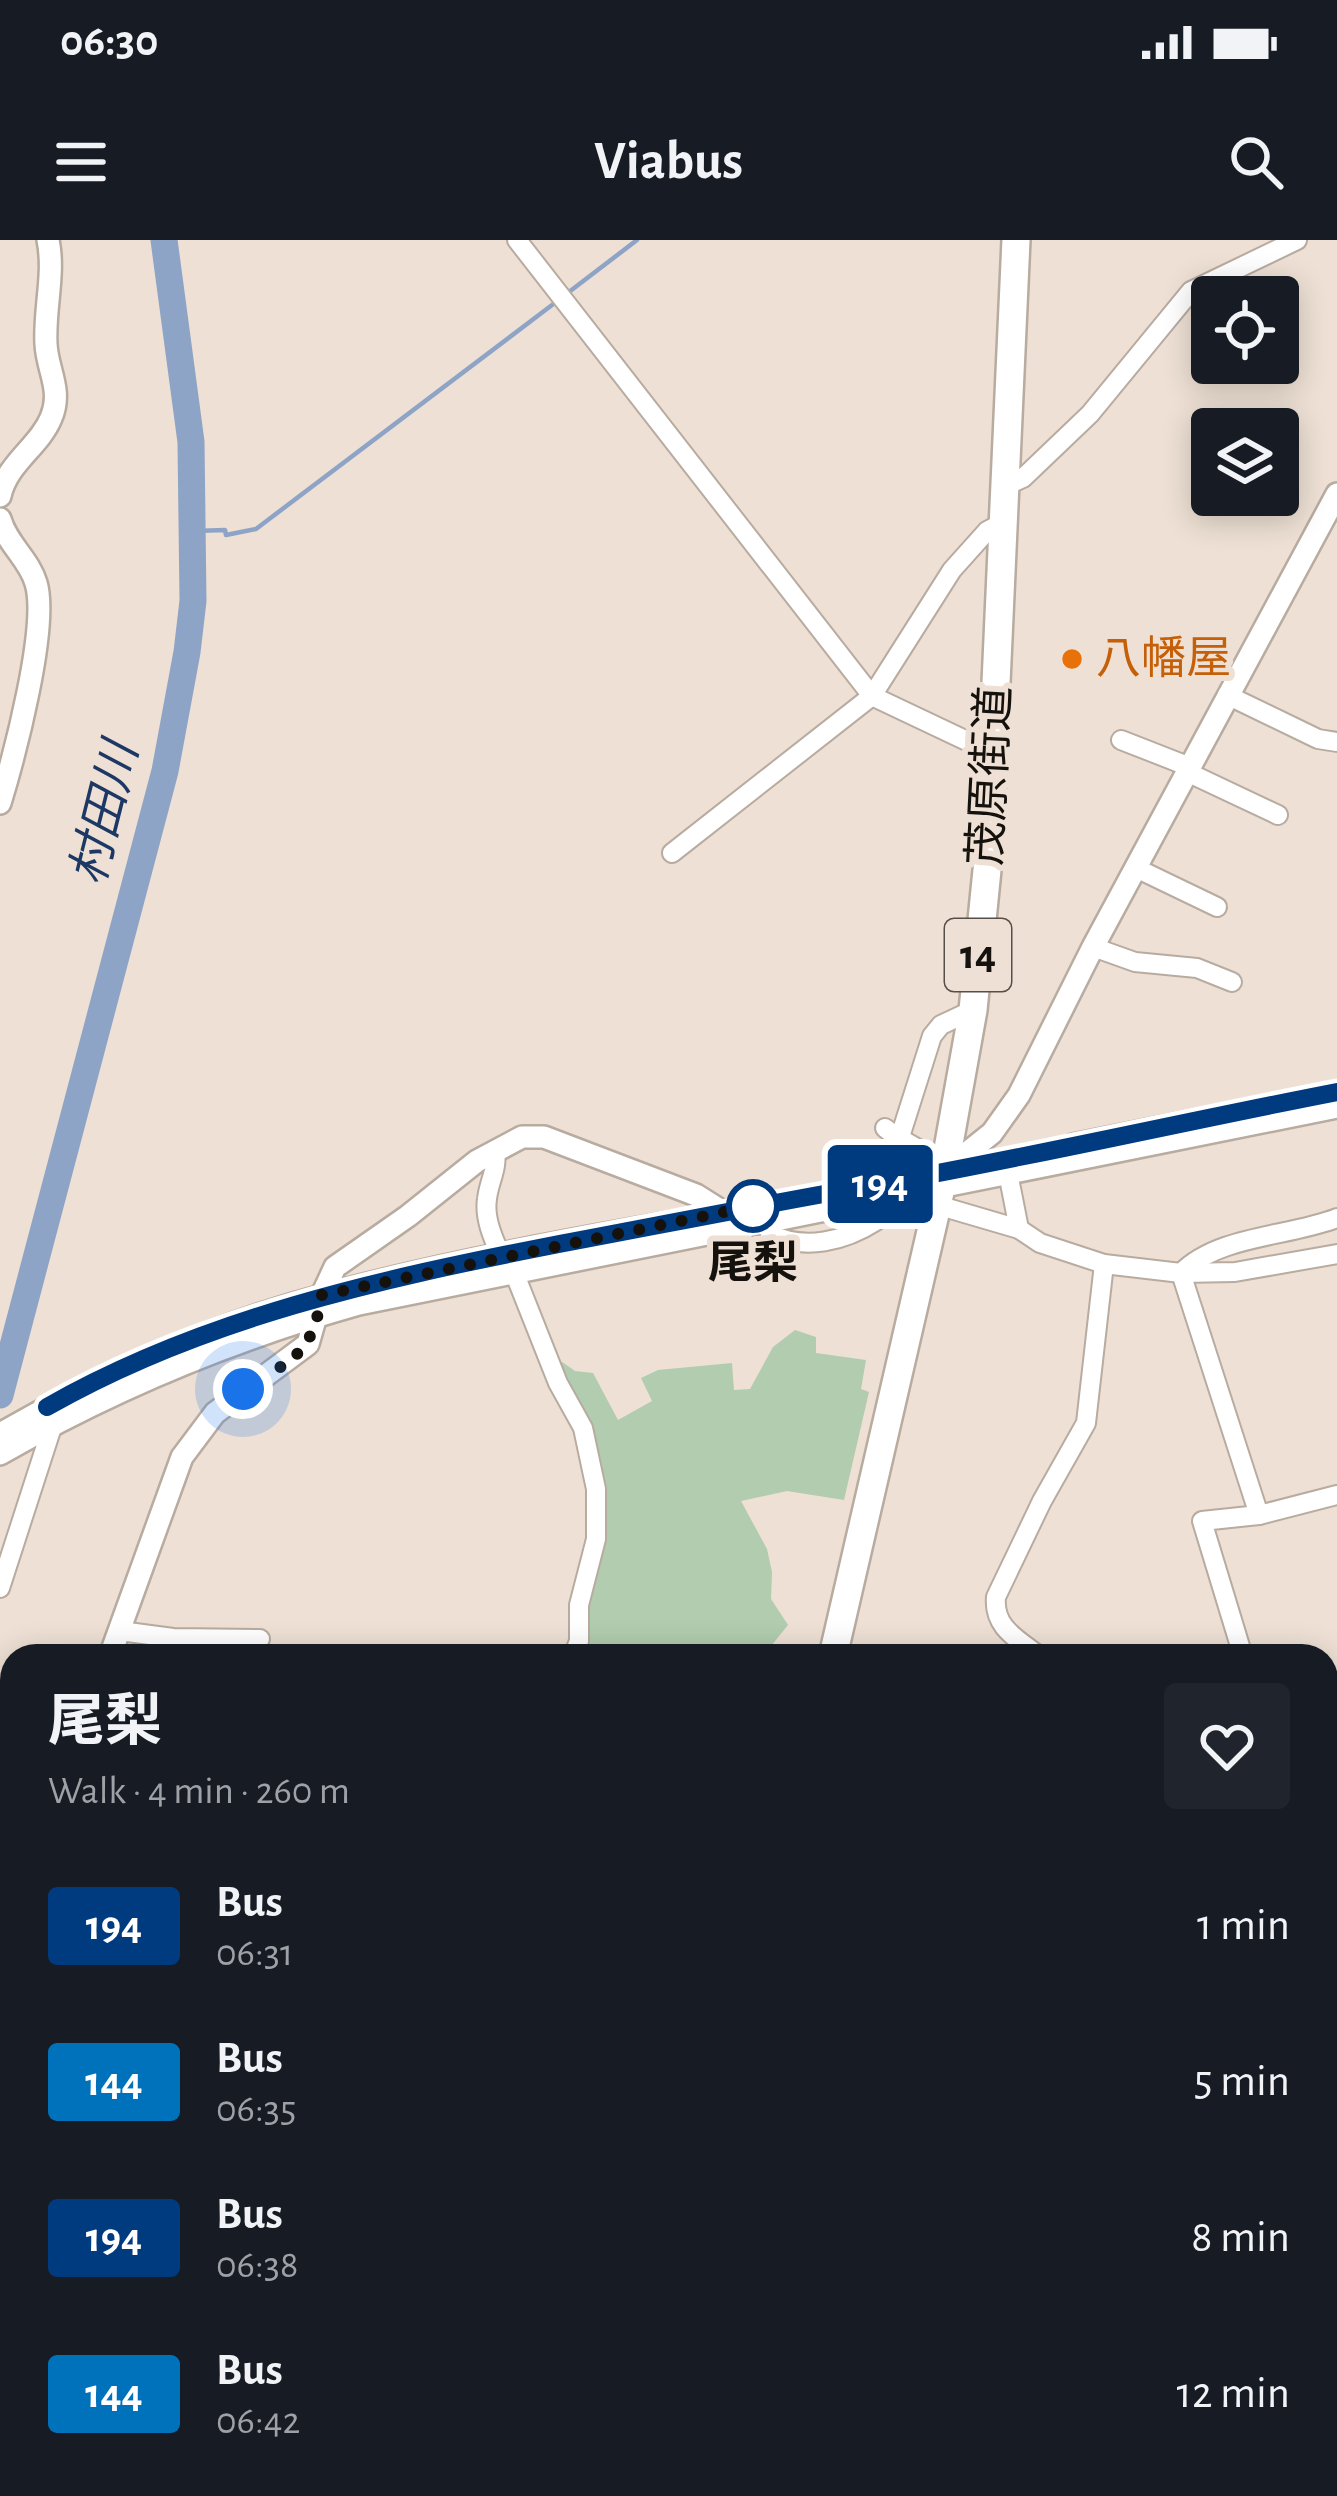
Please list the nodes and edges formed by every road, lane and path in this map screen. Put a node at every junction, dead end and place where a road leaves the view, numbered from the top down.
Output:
1 (48, 240) edge
2 (517, 240) edge
3 (1016, 240) edge
4 (1297, 240) edge
5 (1005, 486) junction
6 (1337, 494) edge
7 (0, 496) edge
8 (0, 519) edge
9 (1002, 523) junction
10 (1227, 695) junction
11 (872, 696) junction
12 (1121, 740) dead end
13 (1337, 742) edge
14 (992, 748) junction
15 (1188, 770) junction
16 (0, 803) edge
17 (1278, 815) dead end
18 (672, 853) dead end
19 (1138, 869) junction
20 (1217, 907) dead end
21 (1094, 946) junction
22 (1232, 982) dead end
23 (973, 1010) junction
24 (1337, 1092) edge
25 (1337, 1107) edge
26 (495, 1150) junction
27 (1008, 1173) junction
28 (940, 1189) junction
29 (723, 1212) junction
30 (1337, 1218) edge
31 (1019, 1229) junction
32 (1337, 1254) edge
33 (507, 1264) junction
34 (1104, 1264) junction
35 (1181, 1273) junction
36 (320, 1305) junction
37 (50, 1415) junction
38 (0, 1434) edge
39 (0, 1454) edge
40 (1337, 1495) edge
41 (1259, 1515) junction
42 (0, 1588) edge
43 (120, 1631) junction
44 (260, 1639) dead end
45 (115, 1644) edge
46 (578, 1644) edge
47 (835, 1644) edge
48 (1025, 1644) edge
49 (1239, 1644) edge

1 - 7 street
2 - 11 street
3 - 5 main road, 茂原街道 / 14
4 - 5 street
5 - 9 main road, 茂原街道 / 14
6 - 10 street
8 - 16 street
9 - 11 street
9 - 14 main road, 茂原街道 / 14
10 - 13 street
10 - 15 street
11 - 14 street
11 - 18 street
12 - 15 street
14 - 23 main road, 茂原街道 / 14
15 - 17 street
15 - 19 street
19 - 20 street
19 - 21 street
21 - 22 street
21 - 28 street
23 - 28 main road, 茂原街道 / 14
23 - 28 street
24 - 28 street
25 - 27 street
26 - 29 street
26 - 33 street
26 - 36 street
27 - 28 street
27 - 31 street
28 - 29 street
28 - 31 street
28 - 33 street
28 - 47 main road, 茂原街道 / 14
29 - 33 street
30 - 35 street
31 - 34 street
32 - 35 street
33 - 36 street
33 - 46 street
34 - 35 street
34 - 48 street
35 - 41 street
36 - 37 street
36 - 43 street
37 - 38 street
37 - 39 street
37 - 42 street
40 - 41 street
41 - 49 street
43 - 44 street
43 - 45 street

